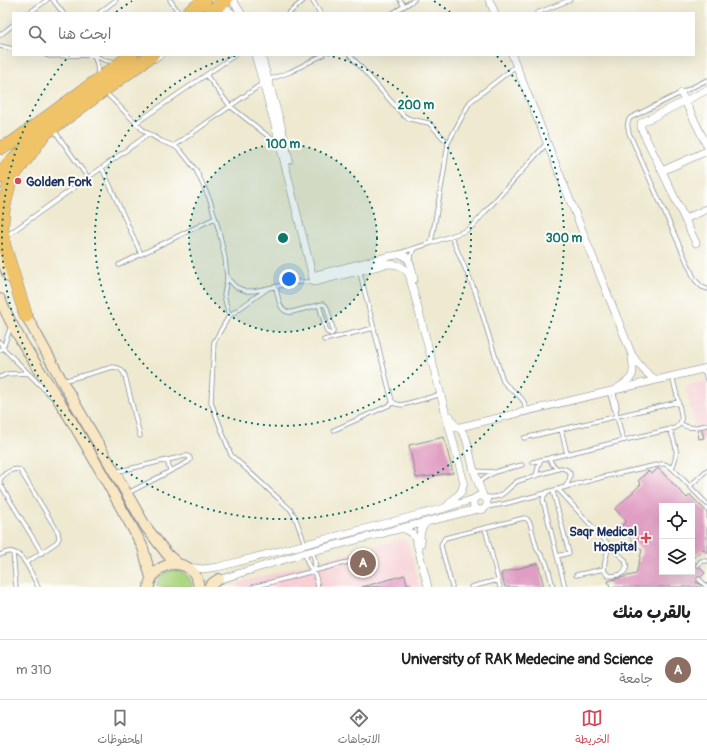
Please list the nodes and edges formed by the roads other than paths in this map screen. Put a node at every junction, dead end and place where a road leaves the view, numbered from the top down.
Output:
1 (47, 0) edge
2 (54, 0) edge
3 (116, 0) edge
4 (170, 0) edge
5 (205, 0) edge
6 (304, 0) edge
7 (312, 0) edge
8 (400, 0) edge
9 (414, 0) edge
10 (490, 0) edge
11 (570, 0) edge
12 (224, 5) edge
13 (404, 6) junction
14 (30, 12) edge
15 (62, 12) edge
16 (100, 12) edge
17 (178, 12) edge
18 (189, 12) edge
19 (238, 12) edge
20 (289, 12) edge
21 (319, 12) edge
22 (395, 12) edge
23 (495, 12) edge
24 (540, 12) edge
25 (12, 26) edge
26 (0, 35) edge
27 (0, 46) edge
28 (12, 49) edge
29 (94, 56) edge
30 (96, 56) edge
31 (234, 56) edge
32 (255, 56) edge
33 (261, 56) edge
34 (322, 56) edge
35 (351, 56) edge
36 (512, 56) edge
37 (127, 58) edge
38 (151, 59) edge
39 (516, 66) junction
40 (206, 75) junction
41 (707, 80) edge
42 (266, 81) junction
43 (100, 86) junction
44 (707, 90) edge
45 (681, 93) junction
46 (685, 100) junction
47 (230, 106) junction
48 (136, 123) junction
49 (48, 131) junction
50 (25, 133) junction
51 (149, 134) junction
52 (0, 138) edge
53 (448, 143) junction
54 (547, 143) junction
55 (174, 146) junction
56 (707, 146) edge
57 (283, 147) junction
58 (0, 148) edge
59 (707, 151) edge
60 (102, 168) junction
61 (662, 171) junction
62 (0, 177) edge
63 (88, 178) junction
64 (707, 209) edge
65 (215, 218) junction
66 (685, 219) junction
67 (451, 236) junction
68 (3, 239) junction
69 (431, 243) junction
70 (696, 243) dead end
71 (416, 249) junction
72 (141, 254) junction
73 (391, 256) junction
74 (0, 257) edge
75 (409, 262) junction
76 (119, 266) dead end
77 (359, 267) junction
78 (227, 278) junction
79 (315, 279) junction
80 (276, 287) junction
81 (267, 288) junction
82 (707, 289) edge
83 (0, 299) edge
84 (319, 305) junction
85 (26, 316) junction
86 (229, 316) junction
87 (12, 324) junction
88 (374, 328) junction
89 (324, 340) dead end
90 (0, 342) edge
91 (2, 349) edge
92 (632, 356) junction
93 (706, 368) edge
94 (29, 373) junction
95 (672, 376) junction
96 (0, 377) edge
97 (656, 380) junction
98 (707, 380) edge
99 (62, 381) junction
100 (611, 391) junction
101 (442, 394) junction
102 (678, 402) junction
103 (394, 403) junction
104 (66, 412) junction
105 (526, 412) junction
106 (617, 414) junction
107 (680, 424) junction
108 (707, 425) edge
109 (454, 429) junction
110 (562, 429) junction
111 (670, 429) junction
112 (334, 430) dead end
113 (140, 436) dead end
114 (524, 438) dead end
115 (622, 440) junction
116 (567, 454) junction
117 (549, 458) junction
118 (167, 460) junction
119 (540, 460) junction
120 (533, 462) dead end
121 (522, 465) dead end
122 (672, 468) junction
123 (558, 469) junction
124 (707, 470) edge
125 (170, 471) junction
126 (474, 471) junction
127 (115, 472) junction
128 (495, 472) junction
129 (536, 476) junction
130 (0, 481) edge
131 (478, 483) junction
132 (690, 486) junction
133 (565, 488) junction
134 (558, 489) junction
135 (553, 491) junction
136 (547, 492) junction
137 (127, 494) junction
138 (484, 496) junction
139 (474, 499) junction
140 (707, 504) edge
141 (486, 507) junction
142 (445, 508) junction
143 (477, 509) junction
144 (427, 522) junction
145 (485, 528) junction
146 (401, 529) junction
147 (305, 544) junction
148 (609, 545) junction
149 (13, 552) junction
150 (308, 552) junction
151 (42, 553) junction
152 (0, 554) edge
153 (557, 556) junction
154 (358, 559) dead end
155 (707, 561) edge
156 (26, 563) junction
157 (698, 565) dead end
158 (182, 566) junction
159 (604, 569) junction
160 (314, 570) junction
161 (576, 575) dead end
162 (219, 579) junction
163 (699, 579) dead end
164 (498, 580) junction
165 (149, 584) edge
166 (16, 587) edge
167 (38, 587) edge
168 (199, 587) edge
169 (204, 587) edge
170 (210, 587) edge
171 (253, 587) edge
172 (318, 587) edge
173 (428, 587) edge
174 (432, 587) edge
175 (452, 587) edge
176 (471, 587) edge
177 (500, 587) edge
178 (553, 587) edge
179 (565, 587) edge
180 (706, 587) edge

1 - 14 lane
2 - 15 lane
3 - 16 lane
4 - 17 lane
5 - 18 highway
6 - 20 lane
7 - 21 lane
8 - 13 lane
9 - 13 lane
10 - 23 street
11 - 24 lane
12 - 19 street
13 - 22 lane
25 - 26 lane
27 - 28 lane
29 - 43 lane
30 - 37 lane
31 - 40 lane
32 - 42 street
33 - 42 street
34 - 42 lane
35 - 53 lane
36 - 39 street
37 - 43 highway
38 - 43 highway
39 - 53 lane
39 - 54 street
40 - 47 lane
40 - 48 lane
41 - 45 lane
42 - 47 lane
42 - 57 street
43 - 48 lane
43 - 49 highway
43 - 50 highway
44 - 46 street
45 - 46 street
45 - 82 lane
46 - 56 street
46 - 61 street
47 - 55 lane
47 - 57 lane
48 - 51 lane
49 - 62 highway
49 - 63 lane
49 - 68 highway
50 - 52 highway
50 - 58 highway
51 - 55 lane
51 - 60 lane
53 - 69 lane
54 - 67 lane
54 - 92 street
55 - 65 lane
57 - 79 street
59 - 61 street
60 - 63 lane
60 - 72 lane
61 - 66 street
63 - 68 lane
64 - 66 street
65 - 72 lane
65 - 78 lane
66 - 70 street
67 - 69 lane
67 - 105 lane
68 - 85 highway
69 - 71 lane
71 - 73 lane
71 - 75 lane
72 - 76 lane
73 - 75 street
73 - 77 street
74 - 85 main road
75 - 101 street
77 - 79 street
77 - 88 lane
77 - 101 street
78 - 81 lane
78 - 86 lane
79 - 80 lane
80 - 81 lane
80 - 84 lane
81 - 86 lane
83 - 87 main road
84 - 84 lane
85 - 99 main road
86 - 147 lane
87 - 91 lane
87 - 104 main road
88 - 89 lane
88 - 103 lane
90 - 91 lane
91 - 94 lane
92 - 97 street
92 - 100 street
93 - 95 street
93 - 98 lane
94 - 96 lane
94 - 104 lane
95 - 97 street
95 - 102 lane
97 - 100 street
99 - 113 lane
99 - 127 main road
100 - 105 street
100 - 106 lane
101 - 103 lane
101 - 109 street
102 - 106 lane
102 - 107 lane
103 - 112 lane
104 - 165 main road
105 - 109 street
106 - 110 lane
106 - 115 lane
107 - 108 lane
107 - 111 lane
109 - 126 street
109 - 142 street
110 - 114 lane
110 - 116 lane
111 - 115 lane
111 - 122 lane
115 - 116 lane
116 - 117 lane
117 - 119 lane
117 - 123 lane
118 - 125 lane
118 - 125 lane
118 - 127 lane
119 - 120 lane
119 - 129 lane
121 - 128 lane
122 - 132 lane
122 - 133 lane
123 - 129 lane
123 - 133 lane
124 - 132 lane
125 - 137 lane
126 - 128 lane
126 - 131 street
127 - 137 main road
128 - 131 lane
129 - 138 lane
130 - 151 lane
130 - 151 lane
131 - 138 street
132 - 140 lane
133 - 134 lane
134 - 135 lane
134 - 148 lane
135 - 136 lane
135 - 153 lane
136 - 141 lane
136 - 153 lane
137 - 158 main road
138 - 139 street
138 - 141 street
139 - 142 street
139 - 143 street
141 - 143 street
142 - 147 street
143 - 144 street
144 - 146 street
144 - 174 street
145 - 164 lane
145 - 175 lane
145 - 178 lane
146 - 150 street
146 - 173 street
147 - 158 street
148 - 159 lane
148 - 159 lane
149 - 152 lane
149 - 156 lane
149 - 166 lane
150 - 160 lane
150 - 160 lane
150 - 162 street
151 - 156 lane
153 - 179 lane
154 - 160 lane
155 - 157 lane
156 - 167 lane
158 - 165 main road
158 - 168 main road
159 - 161 lane
160 - 171 lane
160 - 172 lane
162 - 169 street
162 - 170 main road
163 - 180 lane
164 - 176 lane
164 - 177 lane

